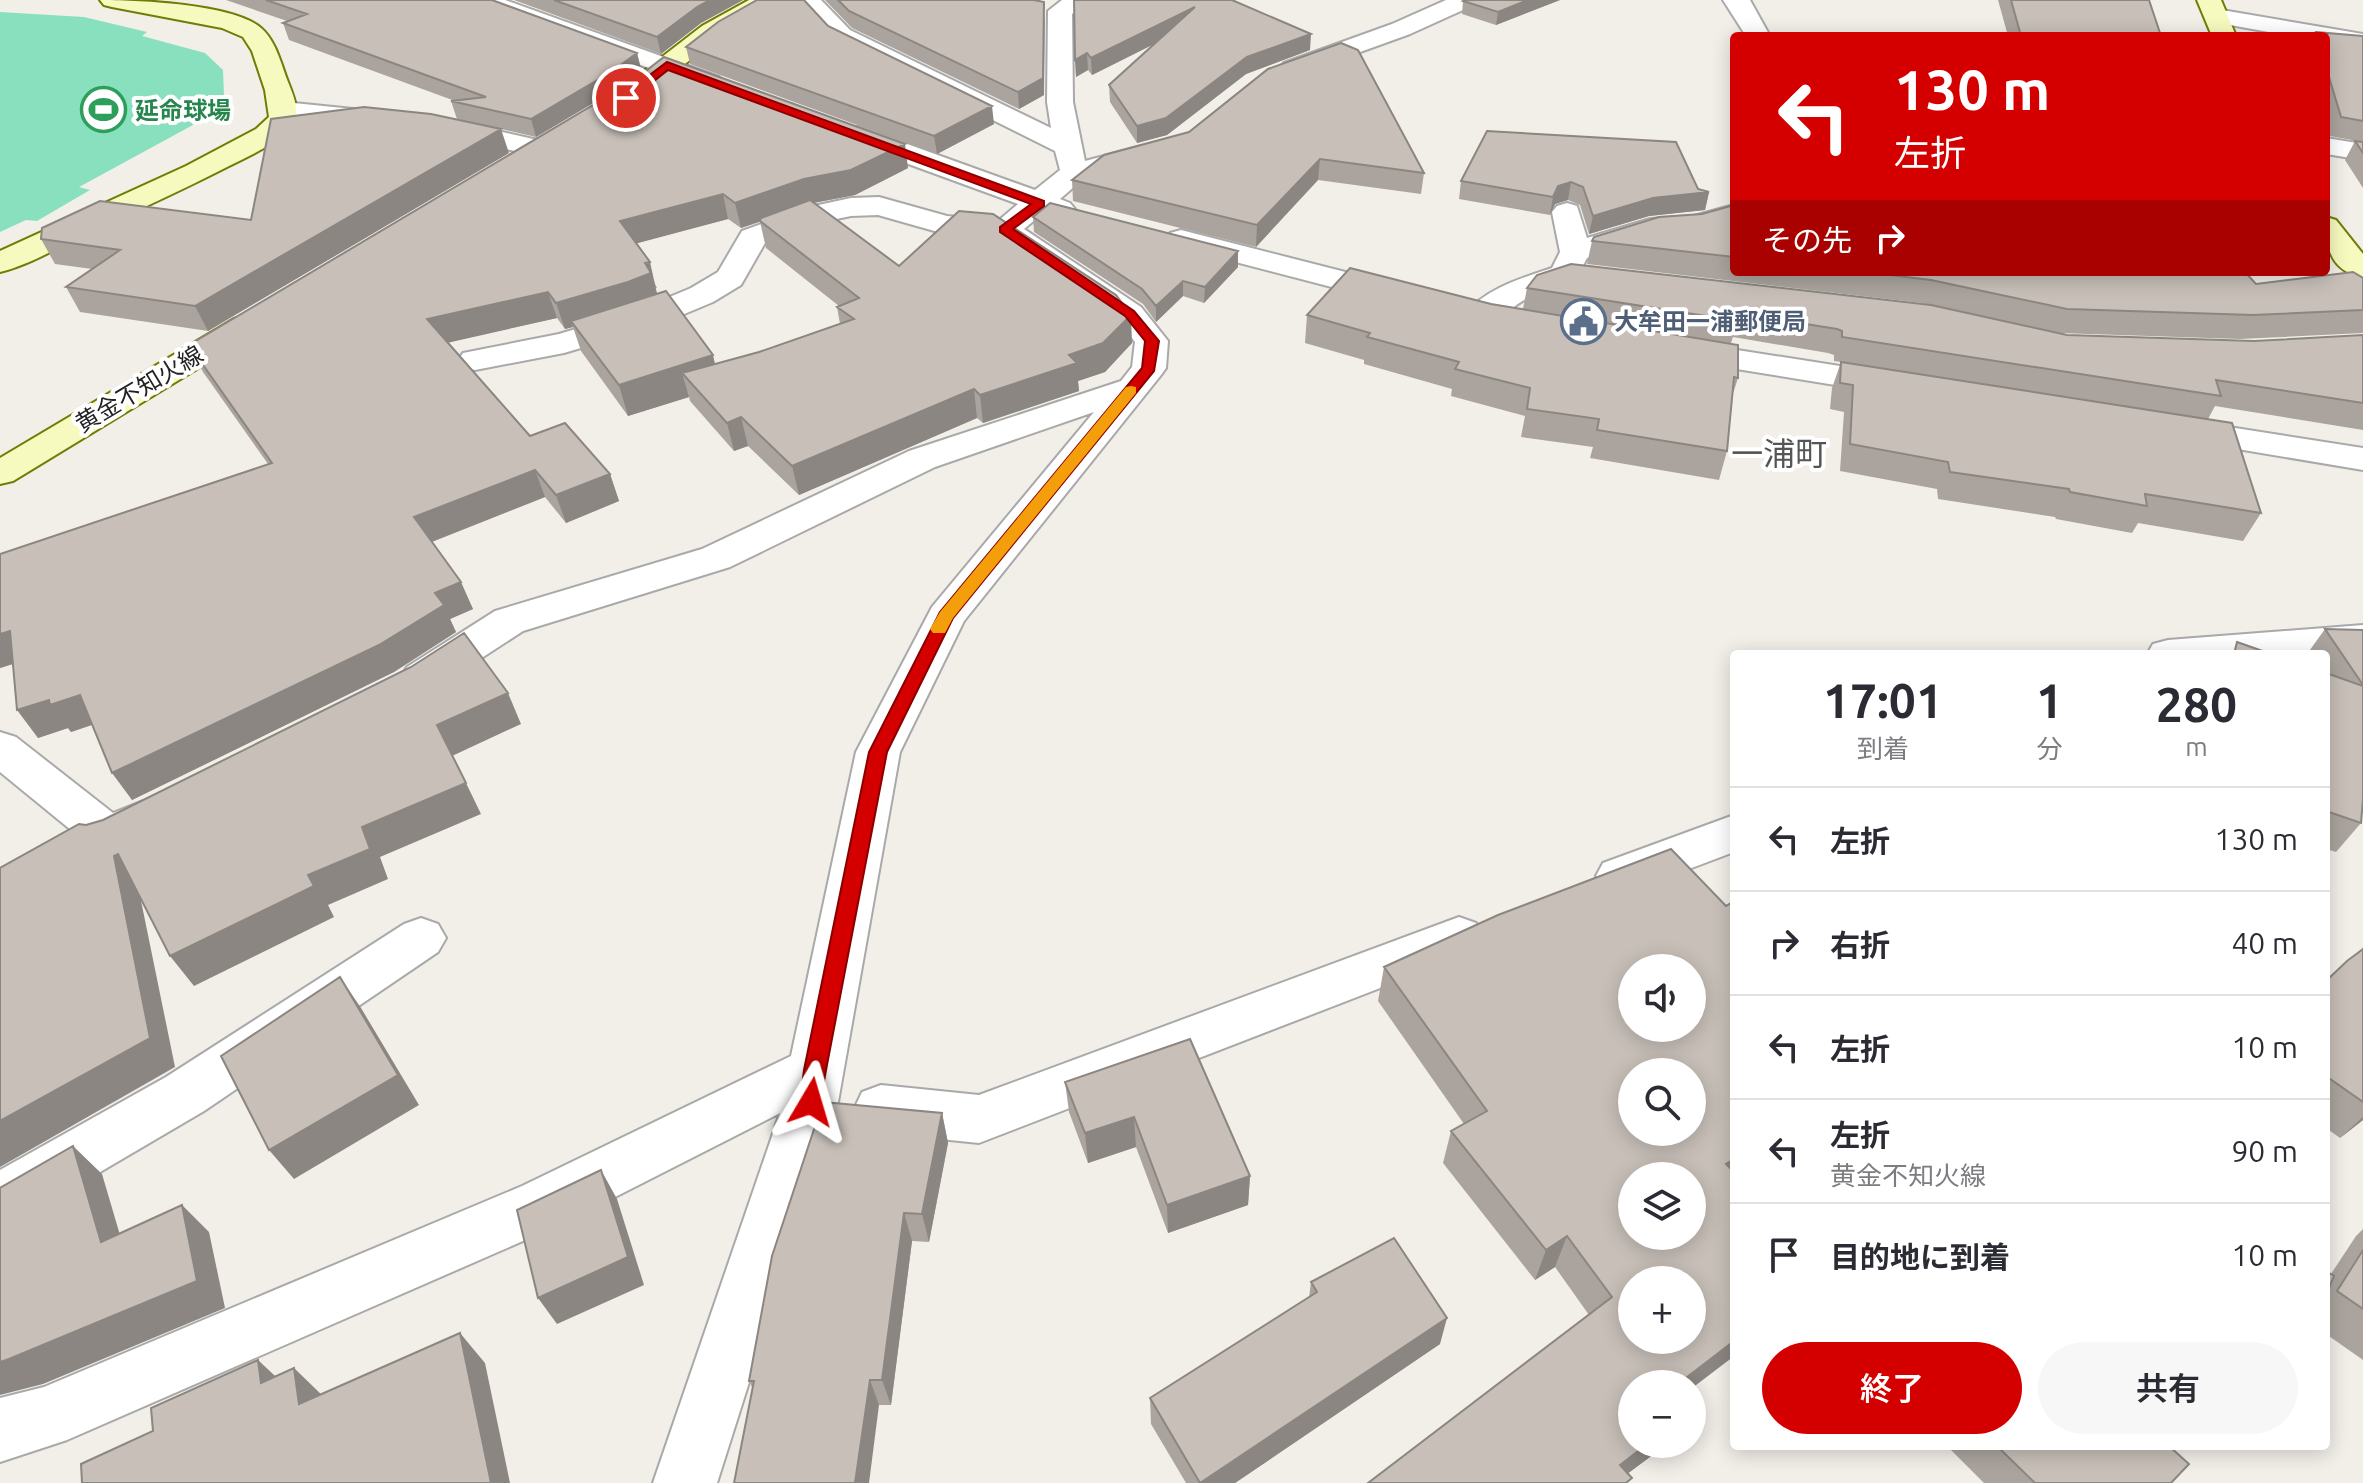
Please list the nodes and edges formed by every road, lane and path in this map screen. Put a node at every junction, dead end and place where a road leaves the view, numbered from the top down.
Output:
1 (112, 0) edge
2 (483, 0) edge
3 (766, 0) edge
4 (808, 0) edge
5 (1466, 0) edge
6 (1735, 0) edge
7 (1033, 6) edge
8 (1069, 6) edge
9 (2217, 17) edge
10 (1756, 32) edge
11 (2308, 32) edge
12 (2330, 36) edge
13 (2363, 41) edge
14 (667, 66) junction
15 (1271, 76) edge
16 (741, 93) edge
17 (284, 110) junction
18 (601, 113) edge
19 (393, 121) edge
20 (425, 125) edge
21 (831, 126) edge
22 (1069, 147) junction
23 (2330, 147) edge
24 (1163, 148) edge
25 (2363, 152) edge
26 (503, 171) edge
27 (1073, 173) junction
28 (1040, 204) junction
29 (1567, 212) dead end
30 (1085, 215) edge
31 (1730, 215) edge
32 (1005, 230) junction
33 (1146, 231) edge
34 (2330, 232) edge
35 (0, 263) edge
36 (1578, 268) junction
37 (2363, 269) edge
38 (1454, 309) junction
39 (268, 312) edge
40 (1522, 324) edge
41 (1657, 347) edge
42 (475, 360) dead end
43 (1132, 388) junction
44 (1924, 390) edge
45 (2143, 425) edge
46 (2363, 459) edge
47 (0, 473) edge
48 (2363, 639) edge
49 (2220, 650) edge
50 (396, 692) edge
51 (0, 748) edge
52 (176, 801) edge
53 (1730, 834) edge
54 (1571, 894) edge
55 (1497, 922) edge
56 (421, 938) dead end
57 (813, 1086) junction
58 (0, 1200) edge
59 (0, 1430) edge
60 (685, 1483) edge

1 - 17 street
2 - 14 street
3 - 14 street
4 - 22 street
5 - 15 street
6 - 10 street
7 - 8 street
8 - 22 street
9 - 11 street
12 - 13 street
14 - 16 street
14 - 18 street
17 - 19 street
17 - 35 street
20 - 26 street
21 - 28 street
22 - 27 street
23 - 25 street
24 - 27 street
27 - 28 street
28 - 30 street
28 - 32 street
29 - 36 street
31 - 36 street
32 - 42 street
32 - 43 street
33 - 38 street
34 - 37 street
36 - 38 street
38 - 40 street
39 - 47 street, 黄金不知火線
41 - 44 street
43 - 50 street
43 - 57 street
45 - 46 street
48 - 49 street
51 - 52 street
53 - 54 street
55 - 57 street
56 - 58 street
57 - 59 street
57 - 60 street

